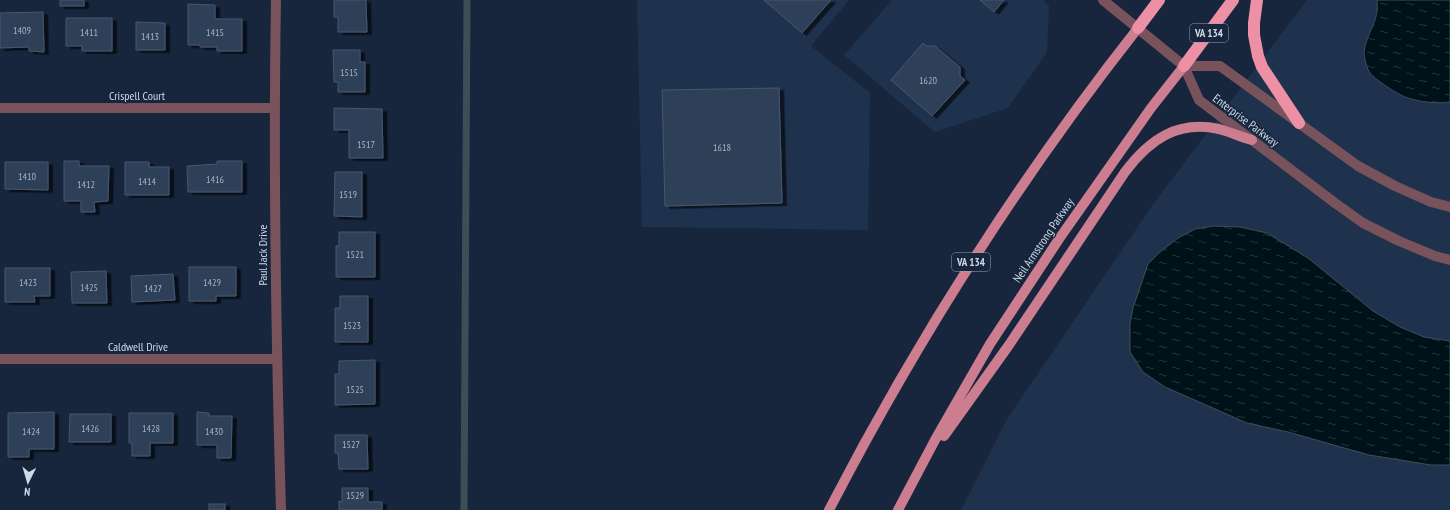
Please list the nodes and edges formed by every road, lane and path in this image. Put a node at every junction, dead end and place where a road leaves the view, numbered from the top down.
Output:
1 (276, 0) edge
2 (1103, 0) edge
3 (1159, 0) edge
4 (1233, 0) edge
5 (1257, 0) edge
6 (1138, 28) junction
7 (1184, 66) junction
8 (0, 108) edge
9 (274, 108) junction
10 (1299, 123) junction
11 (1252, 140) junction
12 (1450, 207) edge
13 (1450, 260) edge
14 (0, 359) edge
15 (276, 359) junction
16 (917, 473) junction
17 (280, 510) edge
18 (829, 510) edge
19 (898, 510) edge

1 - 9 street, Paul Jack Drive
2 - 6 street
3 - 6 highway, VA 134
4 - 7 highway, Neil Armstrong Parkway / VA 134
5 - 10 highway
6 - 7 street
6 - 18 main road, VA 134
7 - 10 street
7 - 11 street, Enterprise Parkway
7 - 16 main road, Neil Armstrong Parkway / VA 134
8 - 9 street, Crispell Court
9 - 15 street, Paul Jack Drive
10 - 12 street
11 - 13 street, Enterprise Parkway
11 - 16 main road
14 - 15 street, Caldwell Drive
15 - 17 street, Paul Jack Drive
16 - 19 main road, Neil Armstrong Parkway / VA 134

